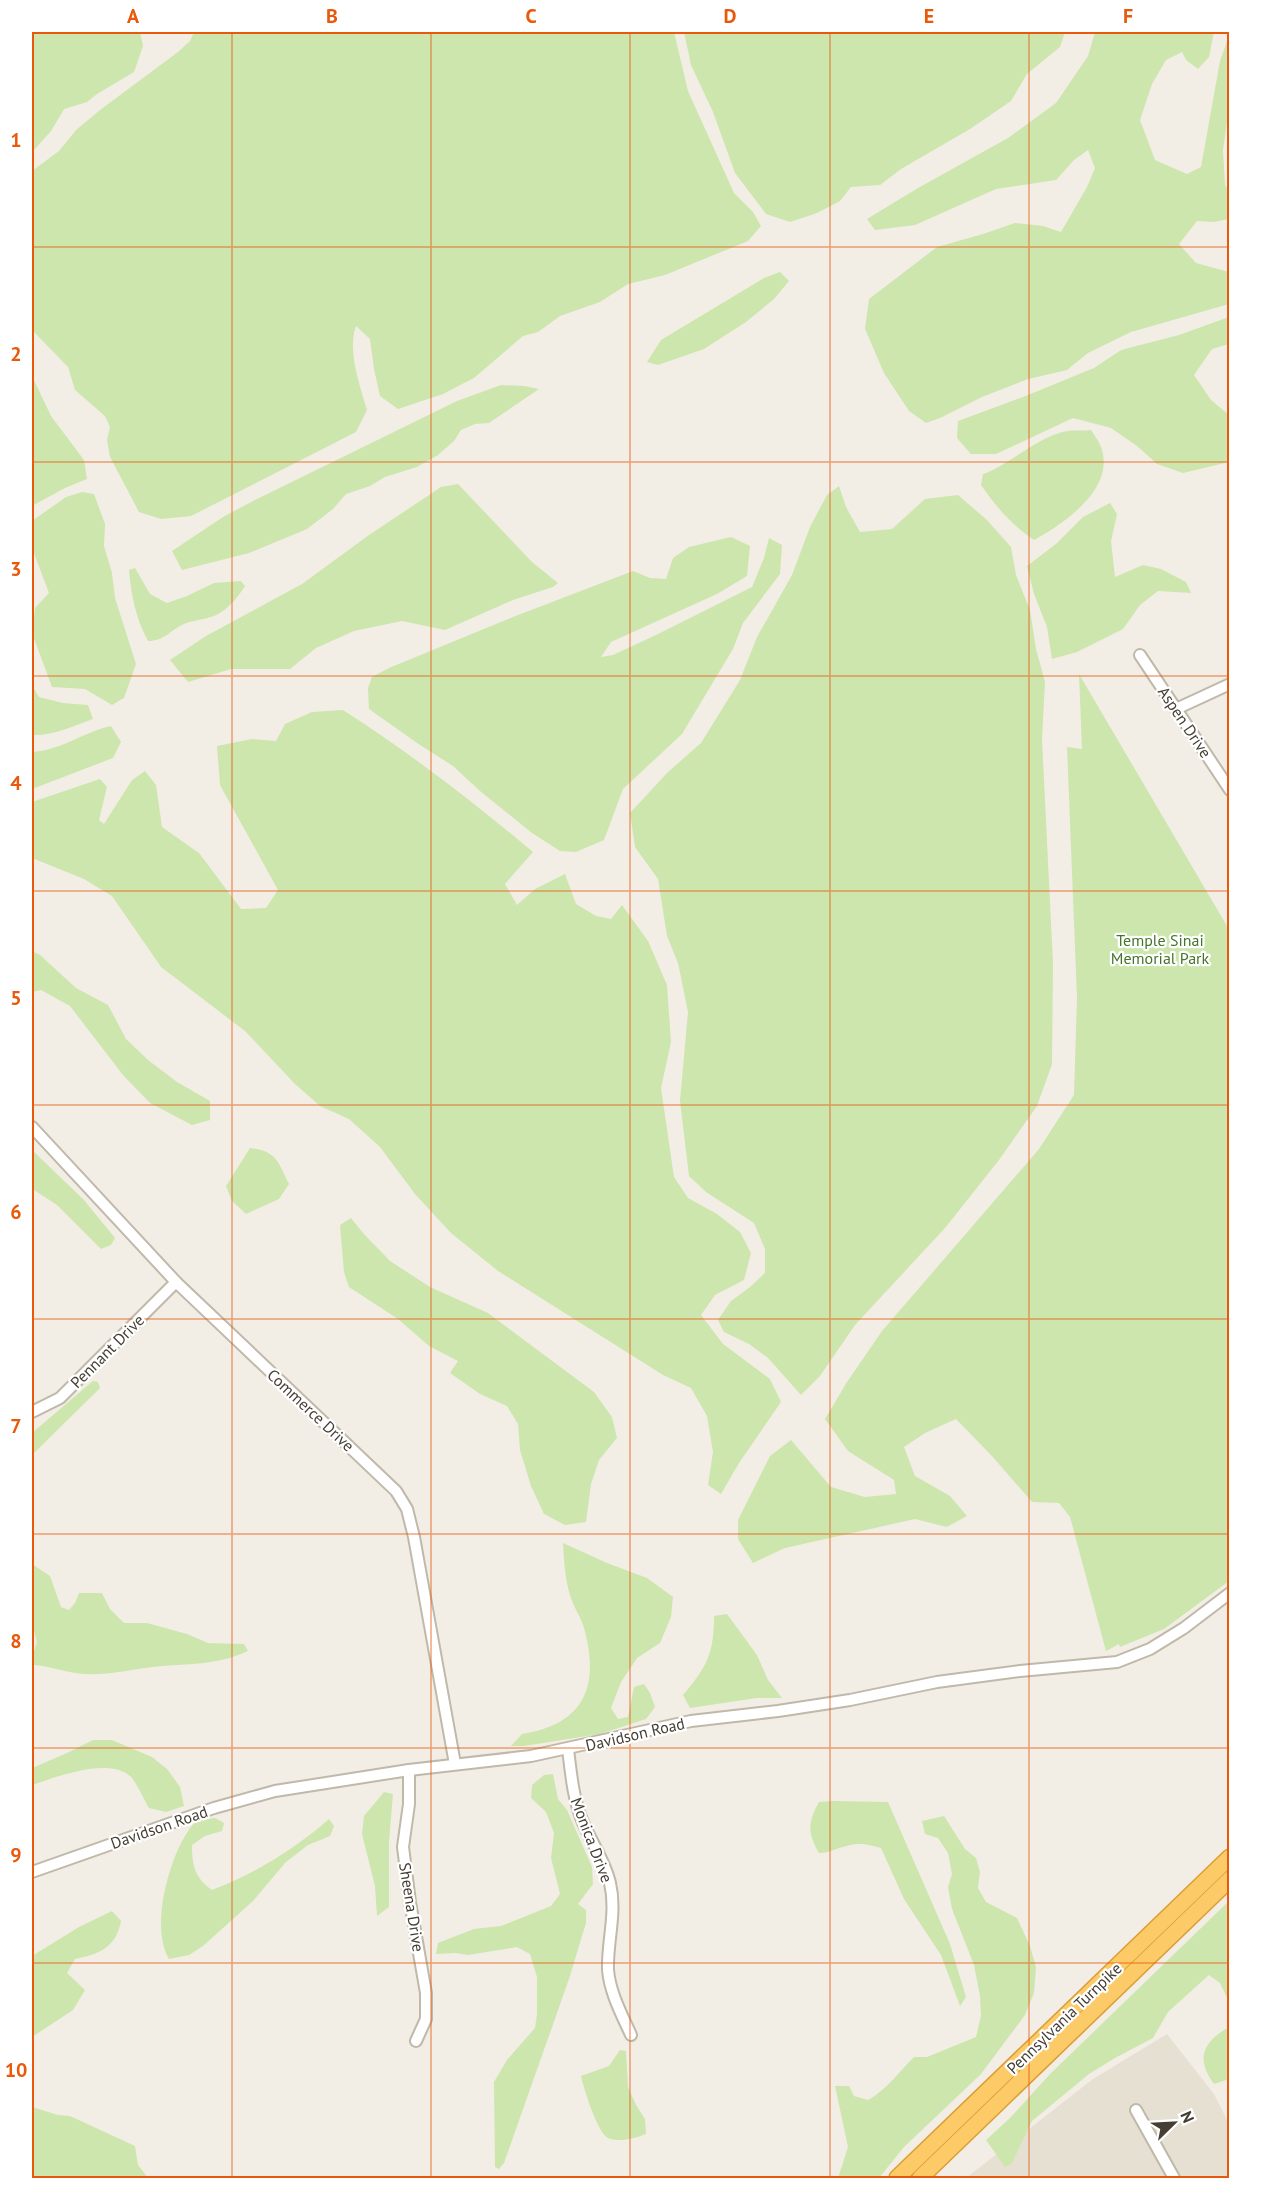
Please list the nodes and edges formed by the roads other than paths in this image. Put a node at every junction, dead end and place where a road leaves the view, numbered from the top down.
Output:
1 (1140, 655) dead end
2 (1230, 684) edge
3 (1176, 709) junction
4 (1230, 790) edge
5 (32, 1127) edge
6 (176, 1282) junction
7 (32, 1412) edge
8 (1230, 1593) edge
9 (568, 1749) junction
10 (455, 1764) junction
11 (409, 1770) junction
12 (1230, 1857) edge
13 (32, 1872) edge
14 (1230, 1879) edge
15 (631, 2035) dead end
16 (416, 2041) dead end
17 (1136, 2110) dead end
18 (897, 2178) edge
19 (920, 2178) edge
20 (1174, 2178) edge

1 - 3 street, Aspen Drive
2 - 3 street
3 - 4 street, Aspen Drive
5 - 6 street, Commerce Drive
6 - 7 street, Pennant Drive
6 - 10 street, Commerce Drive
8 - 9 street, Davidson Road
9 - 10 street, Davidson Road
9 - 15 street, Monica Drive
10 - 11 street, Davidson Road
11 - 13 street, Davidson Road
11 - 16 street, Sheena Drive
12 - 18 highway, Pennsylvania Turnpike
14 - 19 highway, Pennsylvania Turnpike
17 - 20 street

